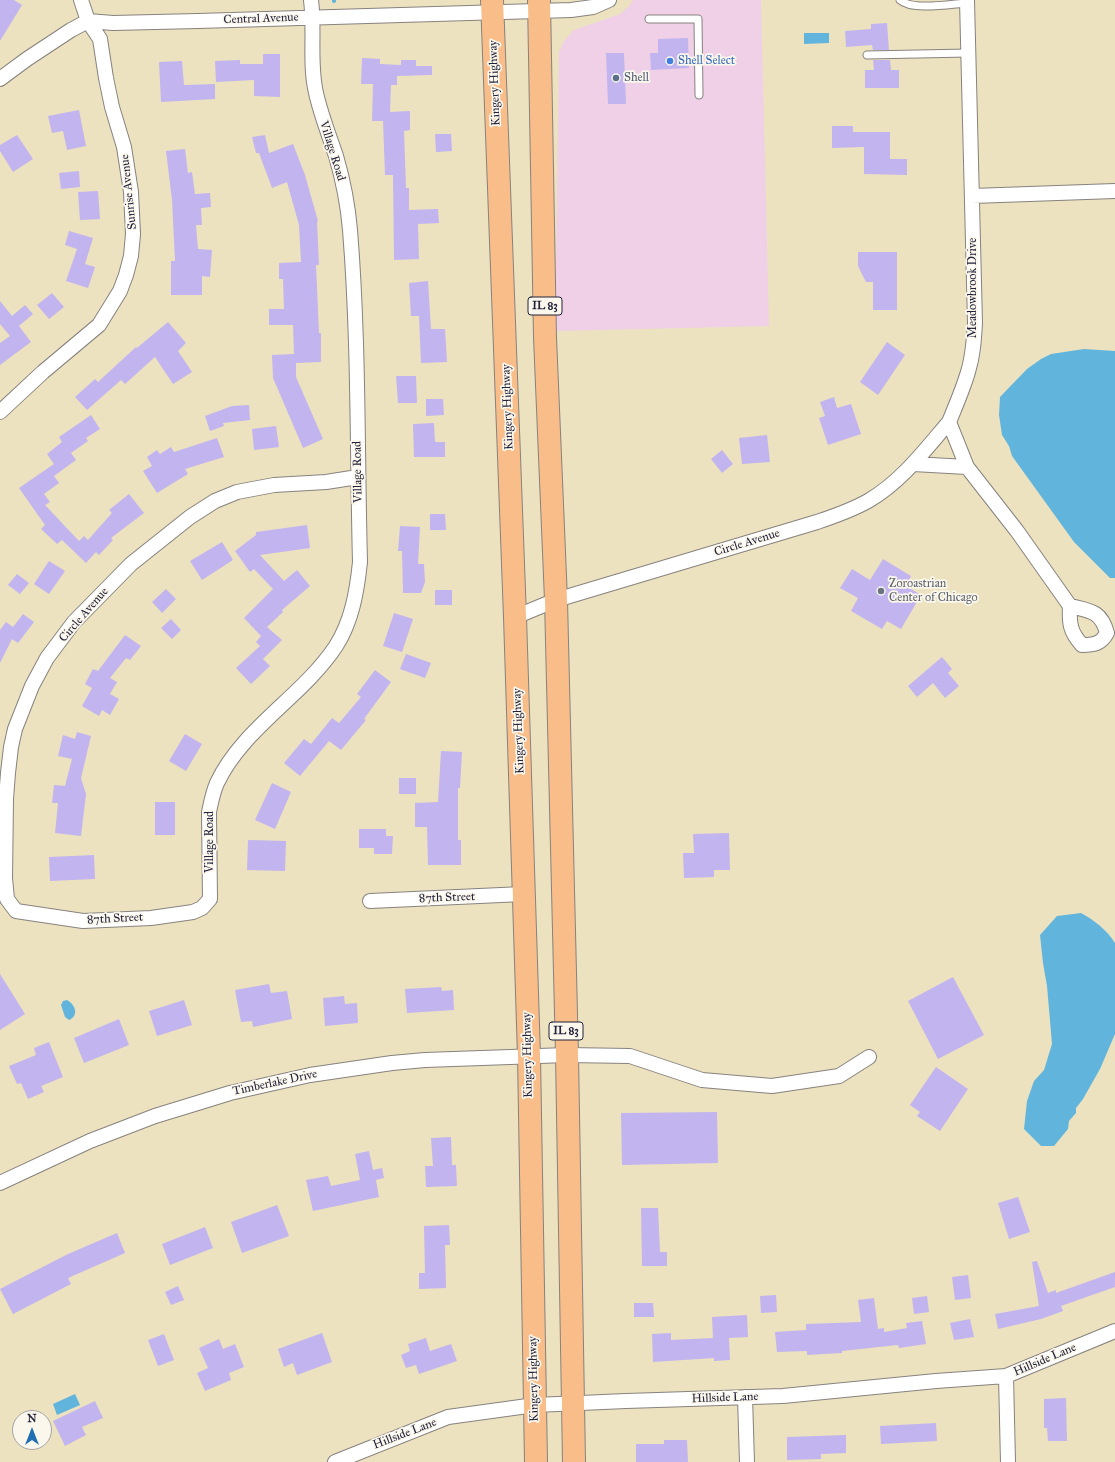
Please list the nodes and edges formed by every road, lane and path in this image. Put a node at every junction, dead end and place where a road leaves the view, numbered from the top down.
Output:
1 (81, 0) edge
2 (311, 0) edge
3 (610, 0) edge
4 (900, 0) edge
5 (967, 2) edge
6 (493, 6) edge
7 (539, 6) edge
8 (313, 17) junction
9 (649, 19) dead end
10 (88, 21) junction
11 (968, 53) junction
12 (867, 56) dead end
13 (0, 79) edge
14 (699, 95) dead end
15 (1115, 191) edge
16 (972, 196) junction
17 (0, 412) edge
18 (949, 422) junction
19 (913, 464) junction
20 (967, 467) junction
21 (358, 477) junction
22 (556, 600) junction
23 (1070, 606) dead end
24 (515, 617) junction
25 (523, 894) junction
26 (210, 899) joint
27 (370, 901) dead end
28 (16, 911) joint
29 (567, 1055) junction
30 (528, 1056) junction
31 (869, 1057) dead end
32 (0, 1183) edge
33 (1115, 1331) edge
34 (1006, 1376) junction
35 (745, 1397) junction
36 (573, 1403) junction
37 (535, 1405) junction
38 (352, 1458) edge
39 (335, 1462) edge
40 (536, 1462) edge
41 (574, 1462) edge
42 (747, 1462) edge
43 (1008, 1462) edge

1 - 10 street, Sunrise Avenue
2 - 8 street, Village Road
3 - 7 street, Central Avenue
4 - 5 lane
5 - 11 street, Meadowbrook Drive
6 - 7 street, Central Avenue
6 - 8 street, Central Avenue
6 - 24 main road, Kingery Highway
7 - 22 main road, IL 83
8 - 10 street, Central Avenue
8 - 21 street, Village Road
9 - 14 lane
10 - 13 street
10 - 17 street, Sunrise Avenue
11 - 12 lane
11 - 16 street, Meadowbrook Drive
15 - 16 street
16 - 18 street, Meadowbrook Drive
18 - 19 street, Circle Avenue
18 - 20 street
19 - 20 street
19 - 22 street, Circle Avenue
20 - 23 street
21 - 26 street, Village Road
21 - 28 street, Circle Avenue
22 - 24 street, Circle Avenue
22 - 29 main road, IL 83
24 - 25 main road, Kingery Highway
25 - 27 street, 87th Street
25 - 30 main road, Kingery Highway
26 - 28 street, 87th Street
29 - 30 street, Timberlake Drive
29 - 31 street, Timberlake Drive
29 - 36 main road, IL 83
30 - 32 street, Timberlake Drive
30 - 37 main road, Kingery Highway
33 - 34 street, Hillside Lane
34 - 35 street, Hillside Lane
34 - 43 street
35 - 36 street, Hillside Lane
35 - 42 street
36 - 37 street, Hillside Lane
36 - 41 main road, IL 83
37 - 38 street, Hillside Lane
37 - 40 main road, Kingery Highway
38 - 39 street, Hillside Lane

